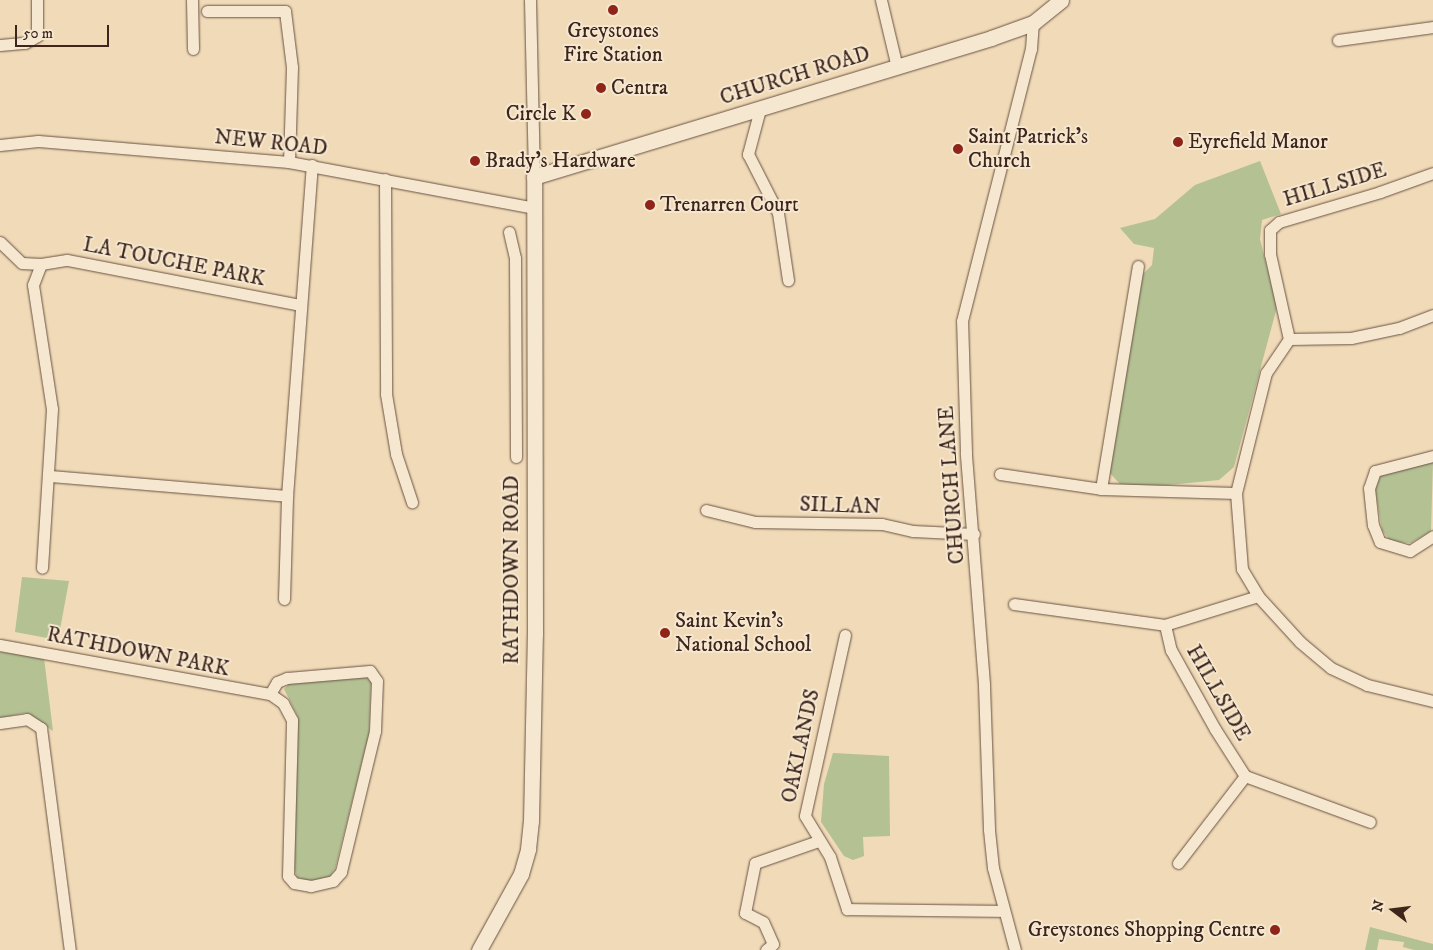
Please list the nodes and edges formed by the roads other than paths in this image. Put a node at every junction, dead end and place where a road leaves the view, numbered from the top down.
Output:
1 (37, 0) edge
2 (192, 0) edge
3 (530, 0) edge
4 (881, 0) edge
5 (1061, 0) edge
6 (208, 11) dead end
7 (1033, 23) junction
8 (1433, 27) edge
9 (1338, 40) dead end
10 (0, 45) edge
11 (193, 49) dead end
12 (897, 67) junction
13 (760, 109) junction
14 (0, 145) edge
15 (289, 162) junction
16 (312, 165) junction
17 (1433, 173) edge
18 (534, 177) junction
19 (385, 179) junction
20 (535, 208) junction
21 (509, 232) dead end
22 (0, 242) edge
23 (41, 264) junction
24 (1138, 266) dead end
25 (788, 280) dead end
26 (301, 305) junction
27 (1433, 315) edge
28 (1289, 338) junction
29 (534, 430) junction
30 (515, 432) junction
31 (1433, 456) edge
32 (516, 457) dead end
33 (1000, 474) dead end
34 (50, 476) junction
35 (1101, 488) junction
36 (1236, 493) junction
37 (287, 496) junction
38 (412, 502) dead end
39 (706, 510) dead end
40 (974, 534) junction
41 (1433, 536) edge
42 (42, 568) dead end
43 (1258, 596) junction
44 (284, 599) dead end
45 (1014, 604) dead end
46 (1165, 625) junction
47 (844, 636) dead end
48 (0, 645) edge
49 (270, 694) junction
50 (1433, 701) edge
51 (0, 723) edge
52 (1245, 776) junction
53 (1370, 822) dead end
54 (818, 841) junction
55 (1178, 863) dead end
56 (1004, 911) junction
57 (70, 950) edge
58 (479, 950) edge
59 (766, 950) edge
60 (1015, 950) edge

1 - 10 street
2 - 11 street
3 - 18 street
4 - 12 street
5 - 7 main road, CHURCH ROAD
6 - 15 street
7 - 12 main road, CHURCH ROAD
7 - 40 street, CHURCH LANE
8 - 9 street
12 - 13 main road, CHURCH ROAD
13 - 18 main road, CHURCH ROAD
13 - 25 street
14 - 15 street, NEW ROAD
15 - 16 street, NEW ROAD
16 - 19 street, NEW ROAD
16 - 26 street
17 - 28 street, HILLSIDE
18 - 20 main road, RATHDOWN ROAD
19 - 20 street, NEW ROAD
19 - 38 street
20 - 29 main road, RATHDOWN ROAD
21 - 30 street
22 - 23 street, LA TOUCHE PARK
23 - 26 street, LA TOUCHE PARK
23 - 34 street
24 - 35 street
26 - 37 street
27 - 28 street
28 - 36 street
29 - 30 street
29 - 58 main road, RATHDOWN ROAD
30 - 32 street
31 - 41 street
33 - 35 street
34 - 37 street
34 - 42 street
35 - 36 street
36 - 43 street
37 - 44 street
39 - 40 street, SILLAN
40 - 56 street, CHURCH LANE
43 - 46 street, HILLSIDE
43 - 50 street
45 - 46 street, HILLSIDE
46 - 52 street, HILLSIDE
47 - 54 street, OAKLANDS
48 - 49 street, RATHDOWN PARK
49 - 49 street
51 - 57 street
52 - 53 street
52 - 55 street
54 - 56 street, OAKLANDS
54 - 59 street
56 - 60 street, CHURCH LANE

